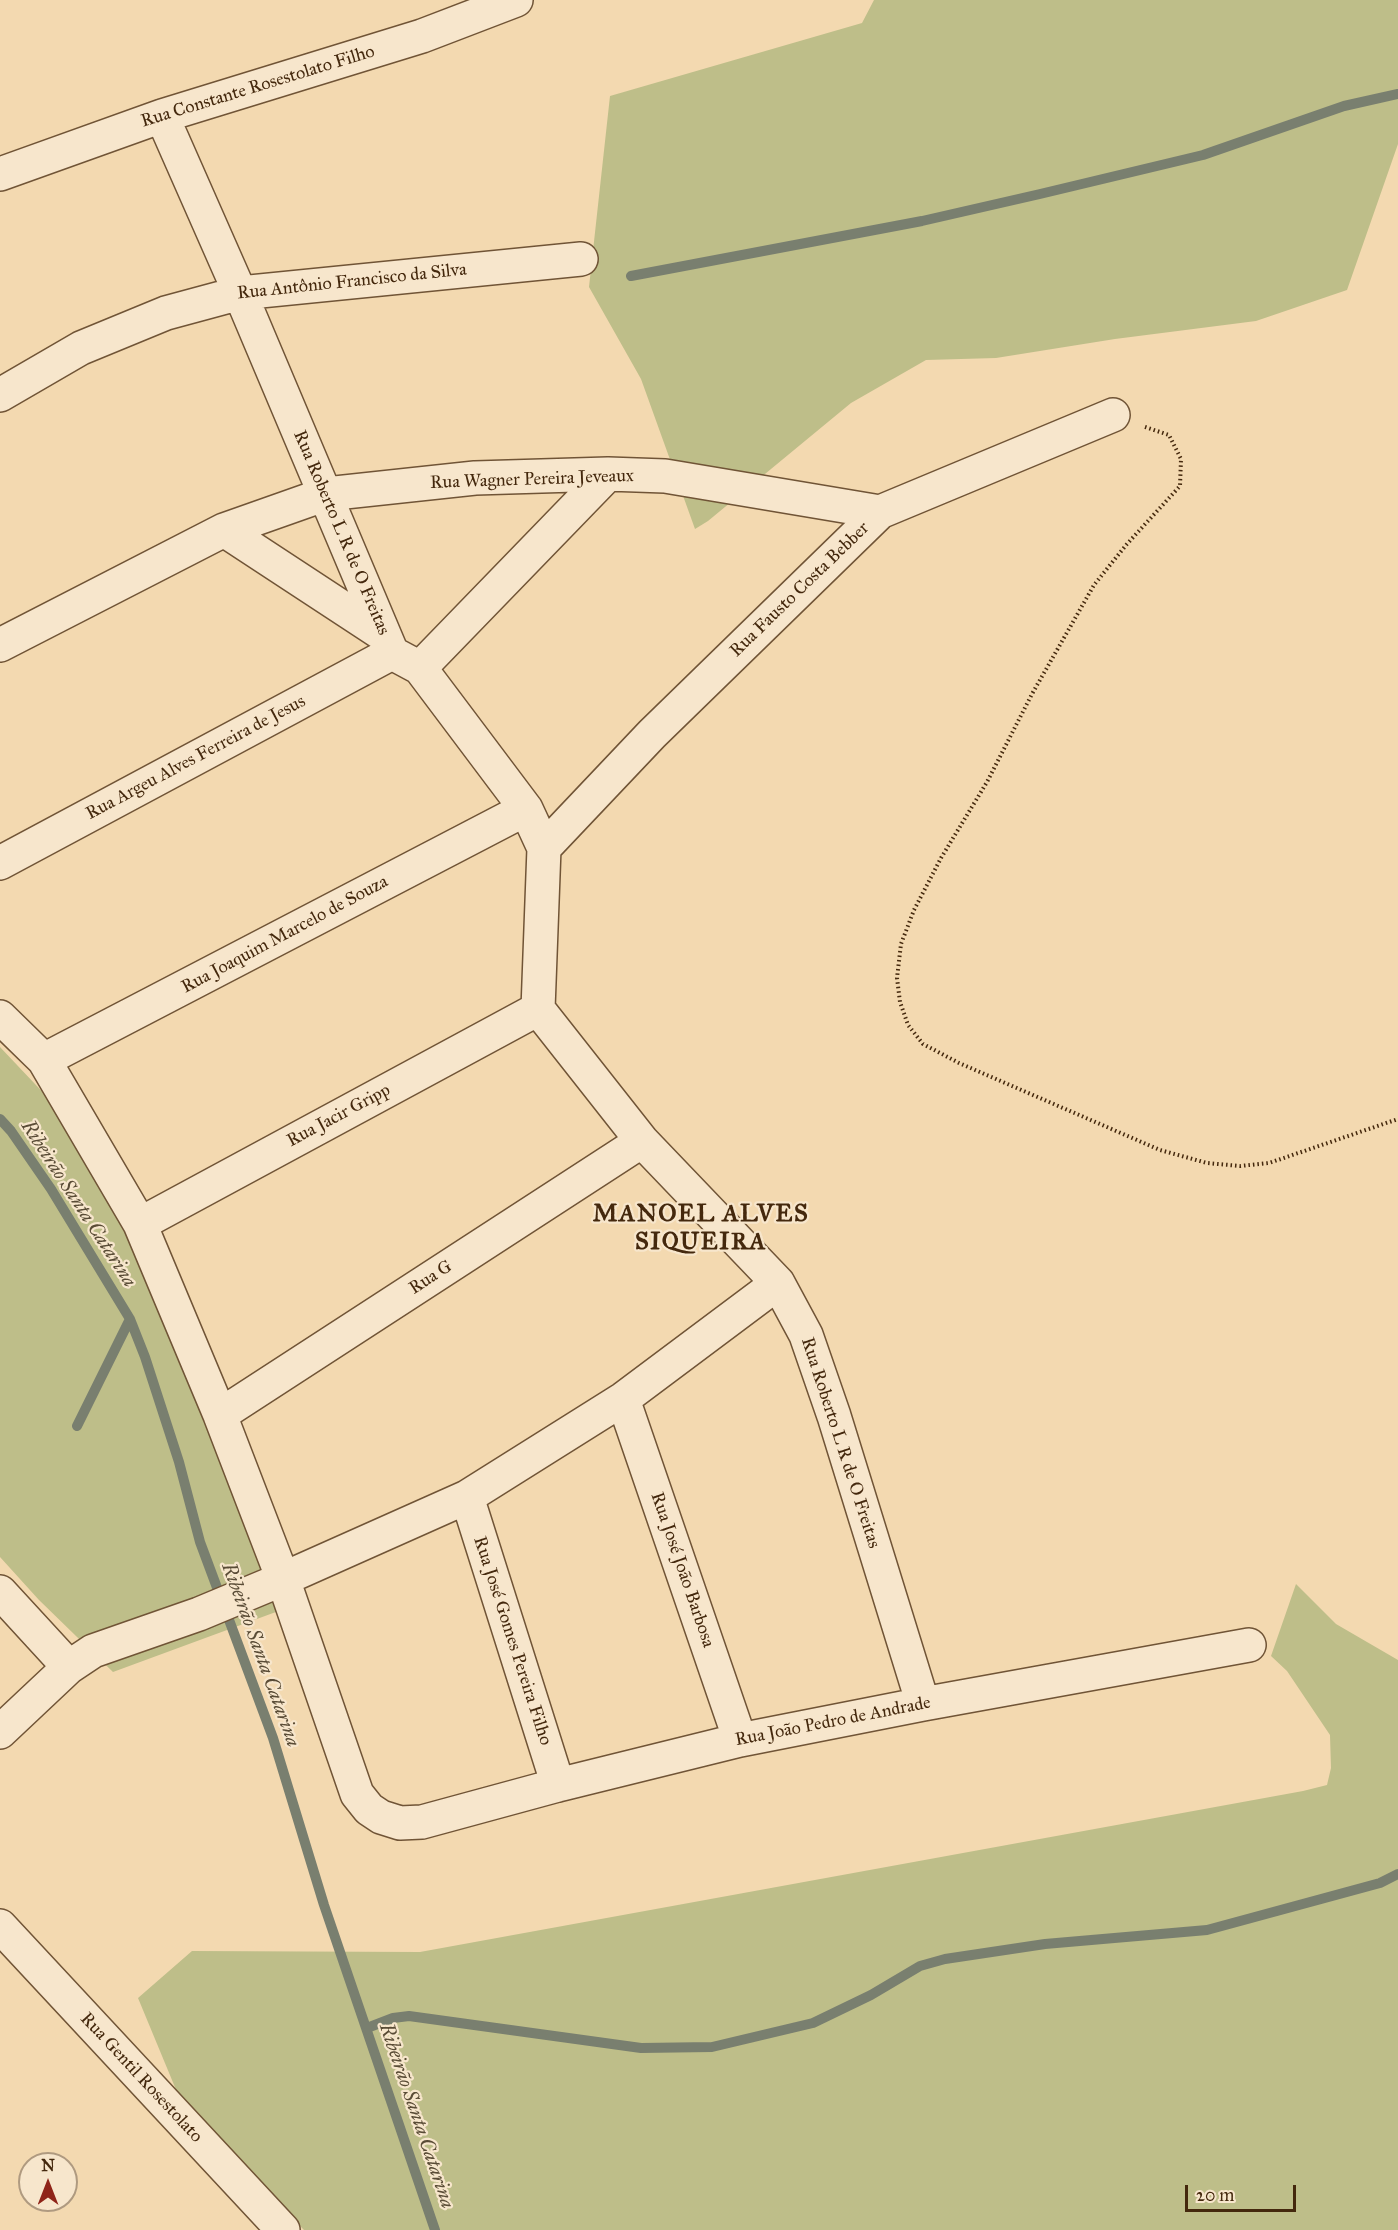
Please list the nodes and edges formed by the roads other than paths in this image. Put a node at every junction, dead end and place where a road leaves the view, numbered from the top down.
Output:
1 (516, 0) edge
2 (162, 116) junction
3 (0, 174) edge
4 (581, 259) dead end
5 (240, 293) junction
6 (0, 395) edge
7 (1113, 416) road end
8 (608, 474) junction
9 (326, 494) junction
10 (880, 512) junction
11 (224, 530) junction
12 (388, 644) junction
13 (0, 645) edge
14 (420, 668) junction
15 (526, 809) junction
16 (544, 848) junction
17 (0, 862) edge
18 (538, 1009) junction
19 (0, 1017) edge
20 (45, 1060) junction
21 (642, 1141) junction
22 (140, 1224) junction
23 (778, 1283) junction
24 (623, 1399) junction
25 (220, 1415) junction
26 (466, 1497) junction
27 (283, 1579) junction
28 (0, 1592) edge
29 (1249, 1645) dead end
30 (69, 1667) junction
31 (923, 1704) junction
32 (0, 1732) edge
33 (740, 1740) junction
34 (558, 1785) junction
35 (0, 1926) edge
36 (283, 2230) edge

1 - 2 street, Rua Constante Rosestolato Filho
2 - 3 street, Rua Constante Rosestolato Filho
2 - 5 street, Rua Roberto L R de O Freitas
4 - 5 street, Rua Antônio Francisco da Silva
5 - 6 street, Rua Antônio Francisco da Silva
5 - 9 street, Rua Roberto L R de O Freitas
7 - 10 street, Rua Fausto Costa Bebber
8 - 9 street, Rua Wagner Pereira Jeveaux
8 - 10 street, Rua Wagner Pereira Jeveaux
8 - 14 street
9 - 11 street, Rua Wagner Pereira Jeveaux
9 - 12 street, Rua Roberto L R de O Freitas
10 - 16 street, Rua Fausto Costa Bebber
11 - 12 street
11 - 13 street, Rua Wagner Pereira Jeveaux
12 - 14 street, Rua Roberto L R de O Freitas
12 - 17 street, Rua Argeu Alves Ferreira de Jesus
14 - 15 street, Rua Roberto L R de O Freitas
15 - 16 street, Rua Roberto L R de O Freitas
15 - 20 street, Rua Joaquim Marcelo de Souza
16 - 18 street, Rua Roberto L R de O Freitas
18 - 21 street, Rua Roberto L R de O Freitas
18 - 22 street, Rua Jacir Gripp
19 - 20 street, Rua João Pedro de Andrade
20 - 22 street, Rua João Pedro de Andrade
21 - 23 street, Rua Roberto L R de O Freitas
21 - 25 street, Rua G
22 - 25 street, Rua João Pedro de Andrade
23 - 24 street
23 - 31 street, Rua Roberto L R de O Freitas
24 - 26 street
24 - 33 street, Rua José João Barbosa
25 - 27 street, Rua João Pedro de Andrade
26 - 27 street
26 - 34 street, Rua José Gomes Pereira Filho
27 - 30 street
27 - 34 street, Rua João Pedro de Andrade
28 - 30 street
29 - 31 street, Rua João Pedro de Andrade
30 - 32 street
31 - 33 street, Rua João Pedro de Andrade
33 - 34 street, Rua João Pedro de Andrade
35 - 36 street, Rua Gentil Rosestolato

